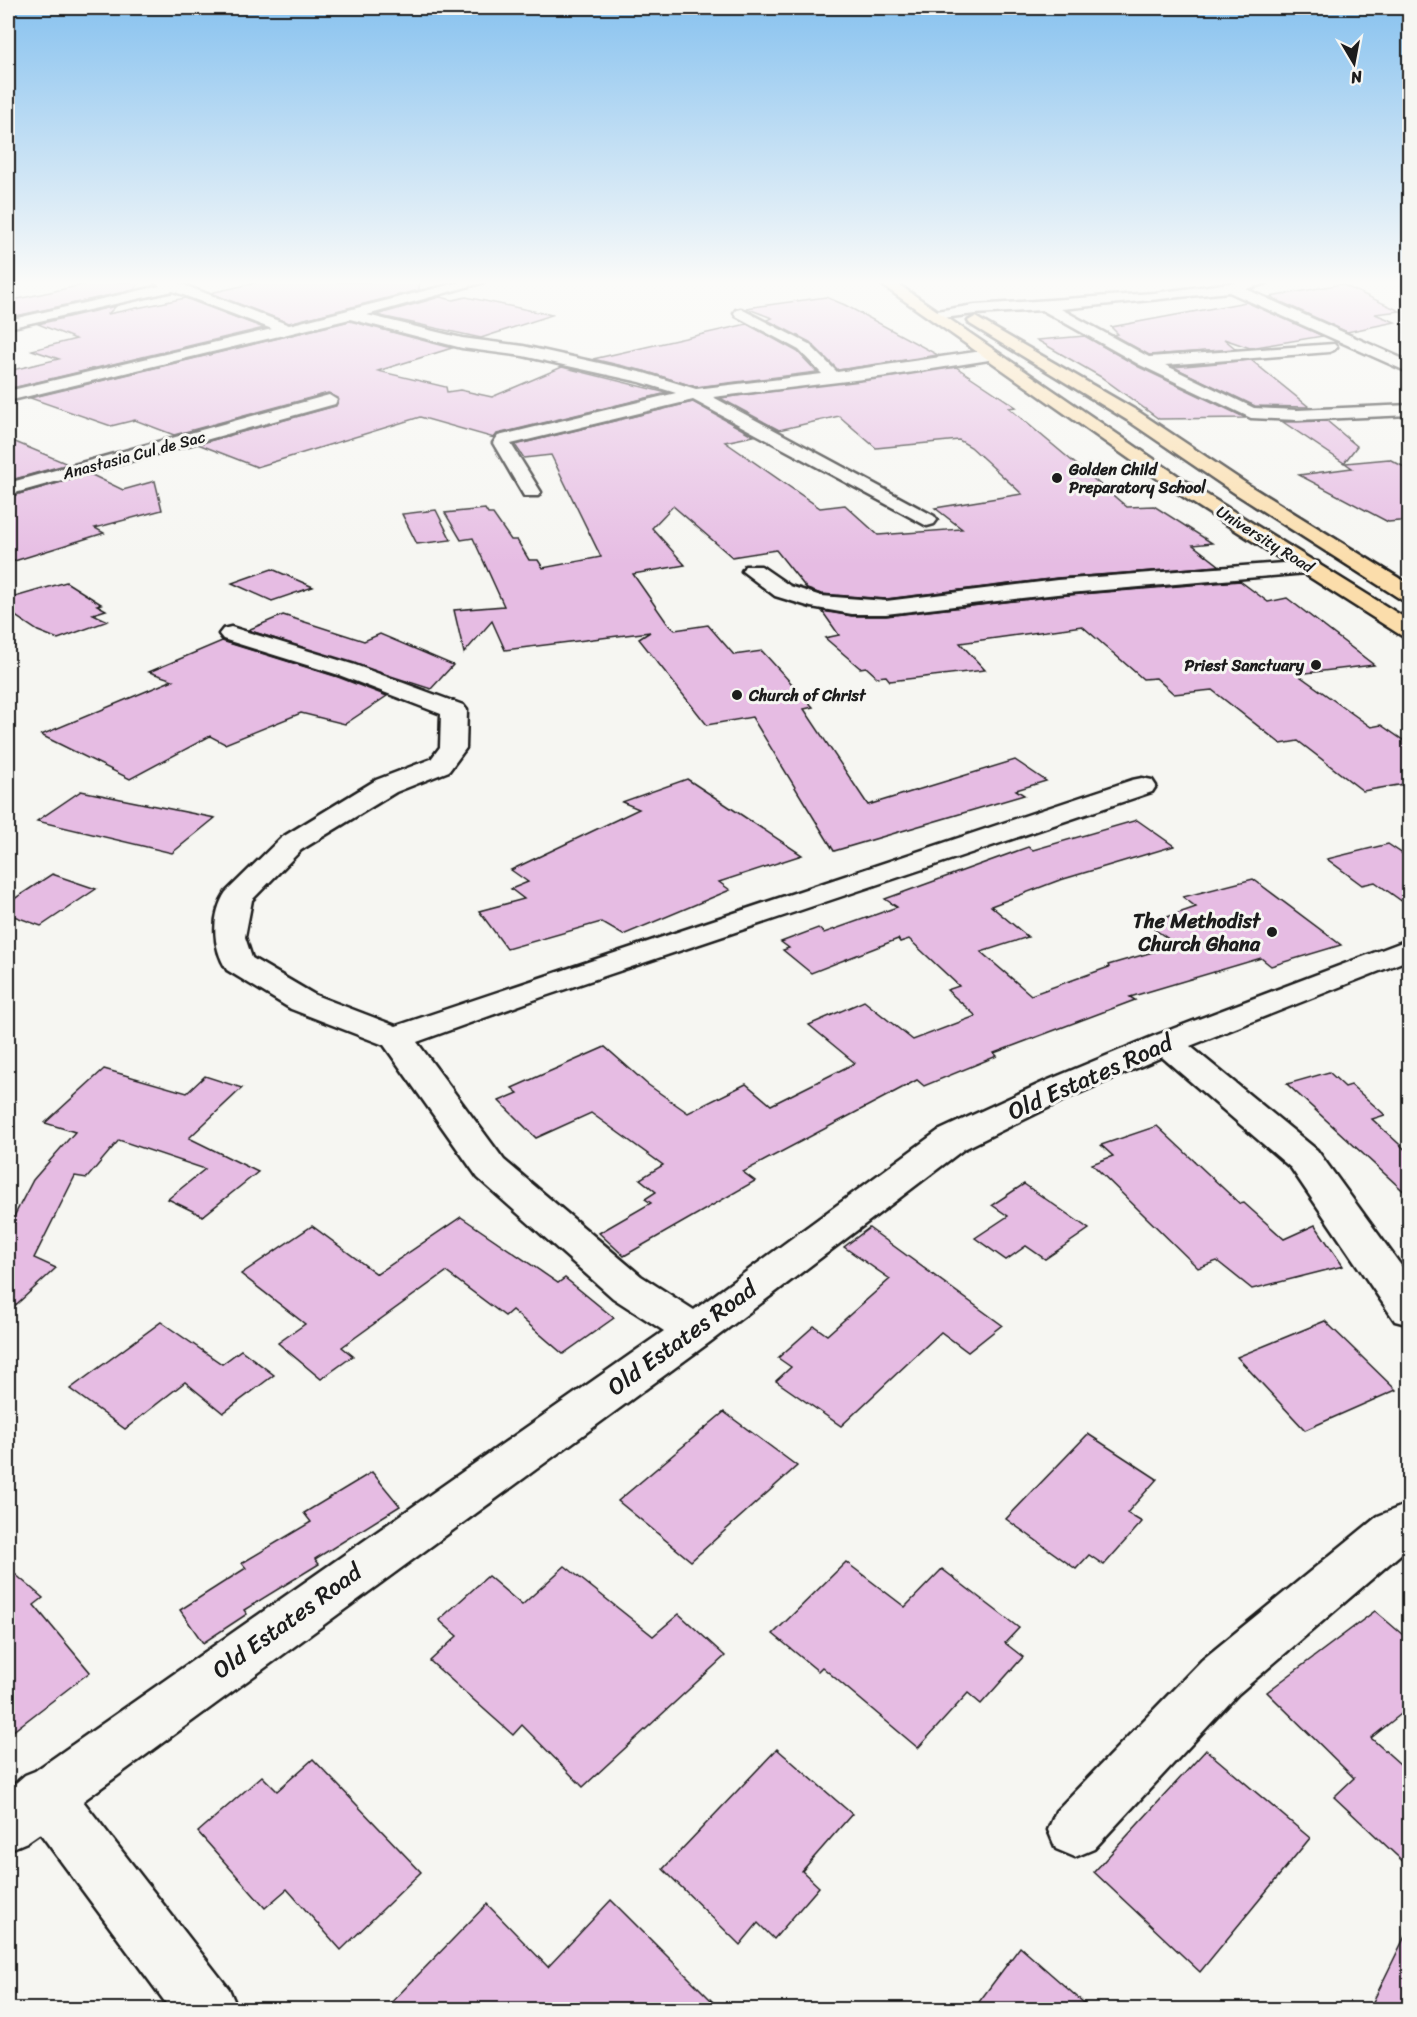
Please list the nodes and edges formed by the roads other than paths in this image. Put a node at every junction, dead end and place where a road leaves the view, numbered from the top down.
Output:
1 (93, 376) edge
2 (636, 376) edge
3 (846, 376) edge
4 (1020, 376) edge
5 (1066, 376) edge
6 (1175, 376) edge
7 (833, 378) joint
8 (695, 394) junction
9 (8, 396) edge
10 (329, 400) dead end
11 (1410, 410) edge
12 (8, 489) edge
13 (531, 492) dead end
14 (927, 520) dead end
15 (1310, 567) junction
16 (753, 571) dead end
17 (1408, 593) edge
18 (1410, 631) edge
19 (231, 634) dead end
20 (1143, 786) dead end
21 (1410, 948) edge
22 (396, 1038) junction
23 (1166, 1043) junction
24 (1410, 1310) edge
25 (695, 1331) junction
26 (1410, 1523) edge
27 (26, 1809) edge
28 (1075, 1830) dead end
29 (207, 2010) edge

1 - 9 street
2 - 8 street
3 - 7 street
4 - 15 highway, University Road
5 - 17 highway, University Road
6 - 11 street
7 - 8 street
8 - 13 street
8 - 14 street
10 - 12 street, Anastasia Cul de Sac
15 - 16 street
15 - 18 highway, University Road
19 - 22 street
20 - 22 street
21 - 23 street, Old Estates Road
22 - 25 street
23 - 24 street
23 - 25 street, Old Estates Road
25 - 27 street, Old Estates Road
26 - 28 street
27 - 29 street

